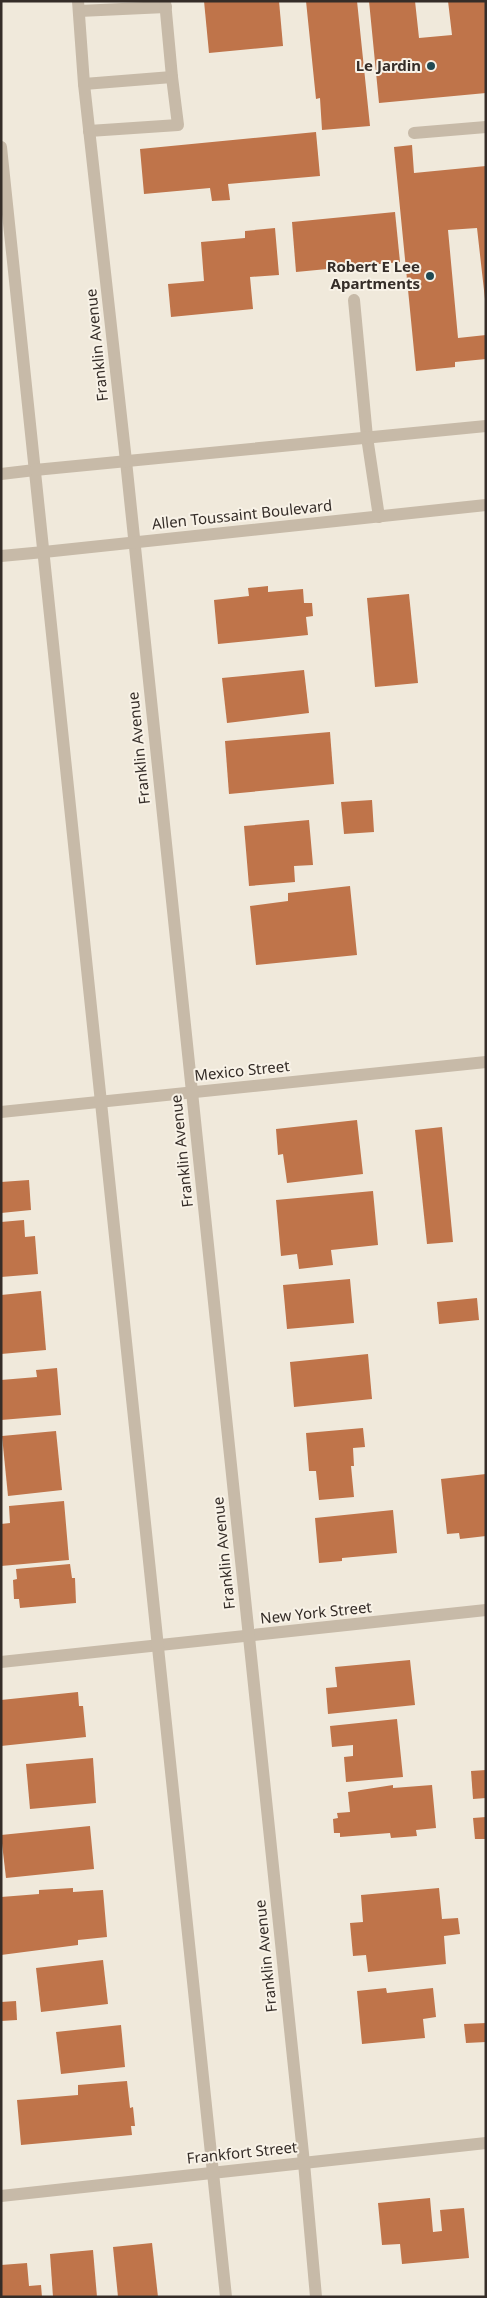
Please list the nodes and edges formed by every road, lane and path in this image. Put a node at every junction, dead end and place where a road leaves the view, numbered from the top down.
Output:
1 (165, 4) edge
2 (78, 6) edge
3 (172, 77) junction
4 (84, 84) junction
5 (486, 127) edge
6 (89, 131) junction
7 (414, 133) dead end
8 (1, 147) edge
9 (354, 300) dead end
10 (486, 426) edge
11 (367, 437) junction
12 (126, 461) junction
13 (35, 470) junction
14 (1, 474) edge
15 (486, 505) edge
16 (379, 517) junction
17 (134, 542) junction
18 (44, 552) junction
19 (1, 556) edge
20 (486, 1062) edge
21 (192, 1092) junction
22 (102, 1102) junction
23 (1, 1112) edge
24 (486, 1610) edge
25 (249, 1637) junction
26 (158, 1646) junction
27 (1, 1662) edge
28 (486, 2143) edge
29 (304, 2163) junction
30 (214, 2172) junction
31 (1, 2196) edge
32 (226, 2297) edge
33 (316, 2297) edge

1 - 2 street
1 - 3 street
2 - 4 street, Franklin Avenue
3 - 4 street
3 - 6 street
4 - 6 street, Franklin Avenue
5 - 7 street
6 - 12 street, Franklin Avenue
8 - 13 street
9 - 11 street
10 - 11 street
11 - 12 street
11 - 16 street
12 - 13 street
12 - 17 street, Franklin Avenue
13 - 14 street
13 - 18 street
15 - 16 street, Allen Toussaint Boulevard
16 - 17 street, Allen Toussaint Boulevard
17 - 18 street, Allen Toussaint Boulevard
17 - 21 street, Franklin Avenue
18 - 19 street, Allen Toussaint Boulevard
18 - 22 street
20 - 21 street, Mexico Street
21 - 22 street, Mexico Street
21 - 25 street, Franklin Avenue
22 - 23 street, Mexico Street
22 - 26 street
24 - 25 street, New York Street
25 - 26 street, New York Street
25 - 29 street, Franklin Avenue
26 - 27 street, New York Street
26 - 30 street
28 - 29 street, Frankfort Street
29 - 30 street, Frankfort Street
29 - 33 street, Franklin Avenue
30 - 31 street, Frankfort Street
30 - 32 street

